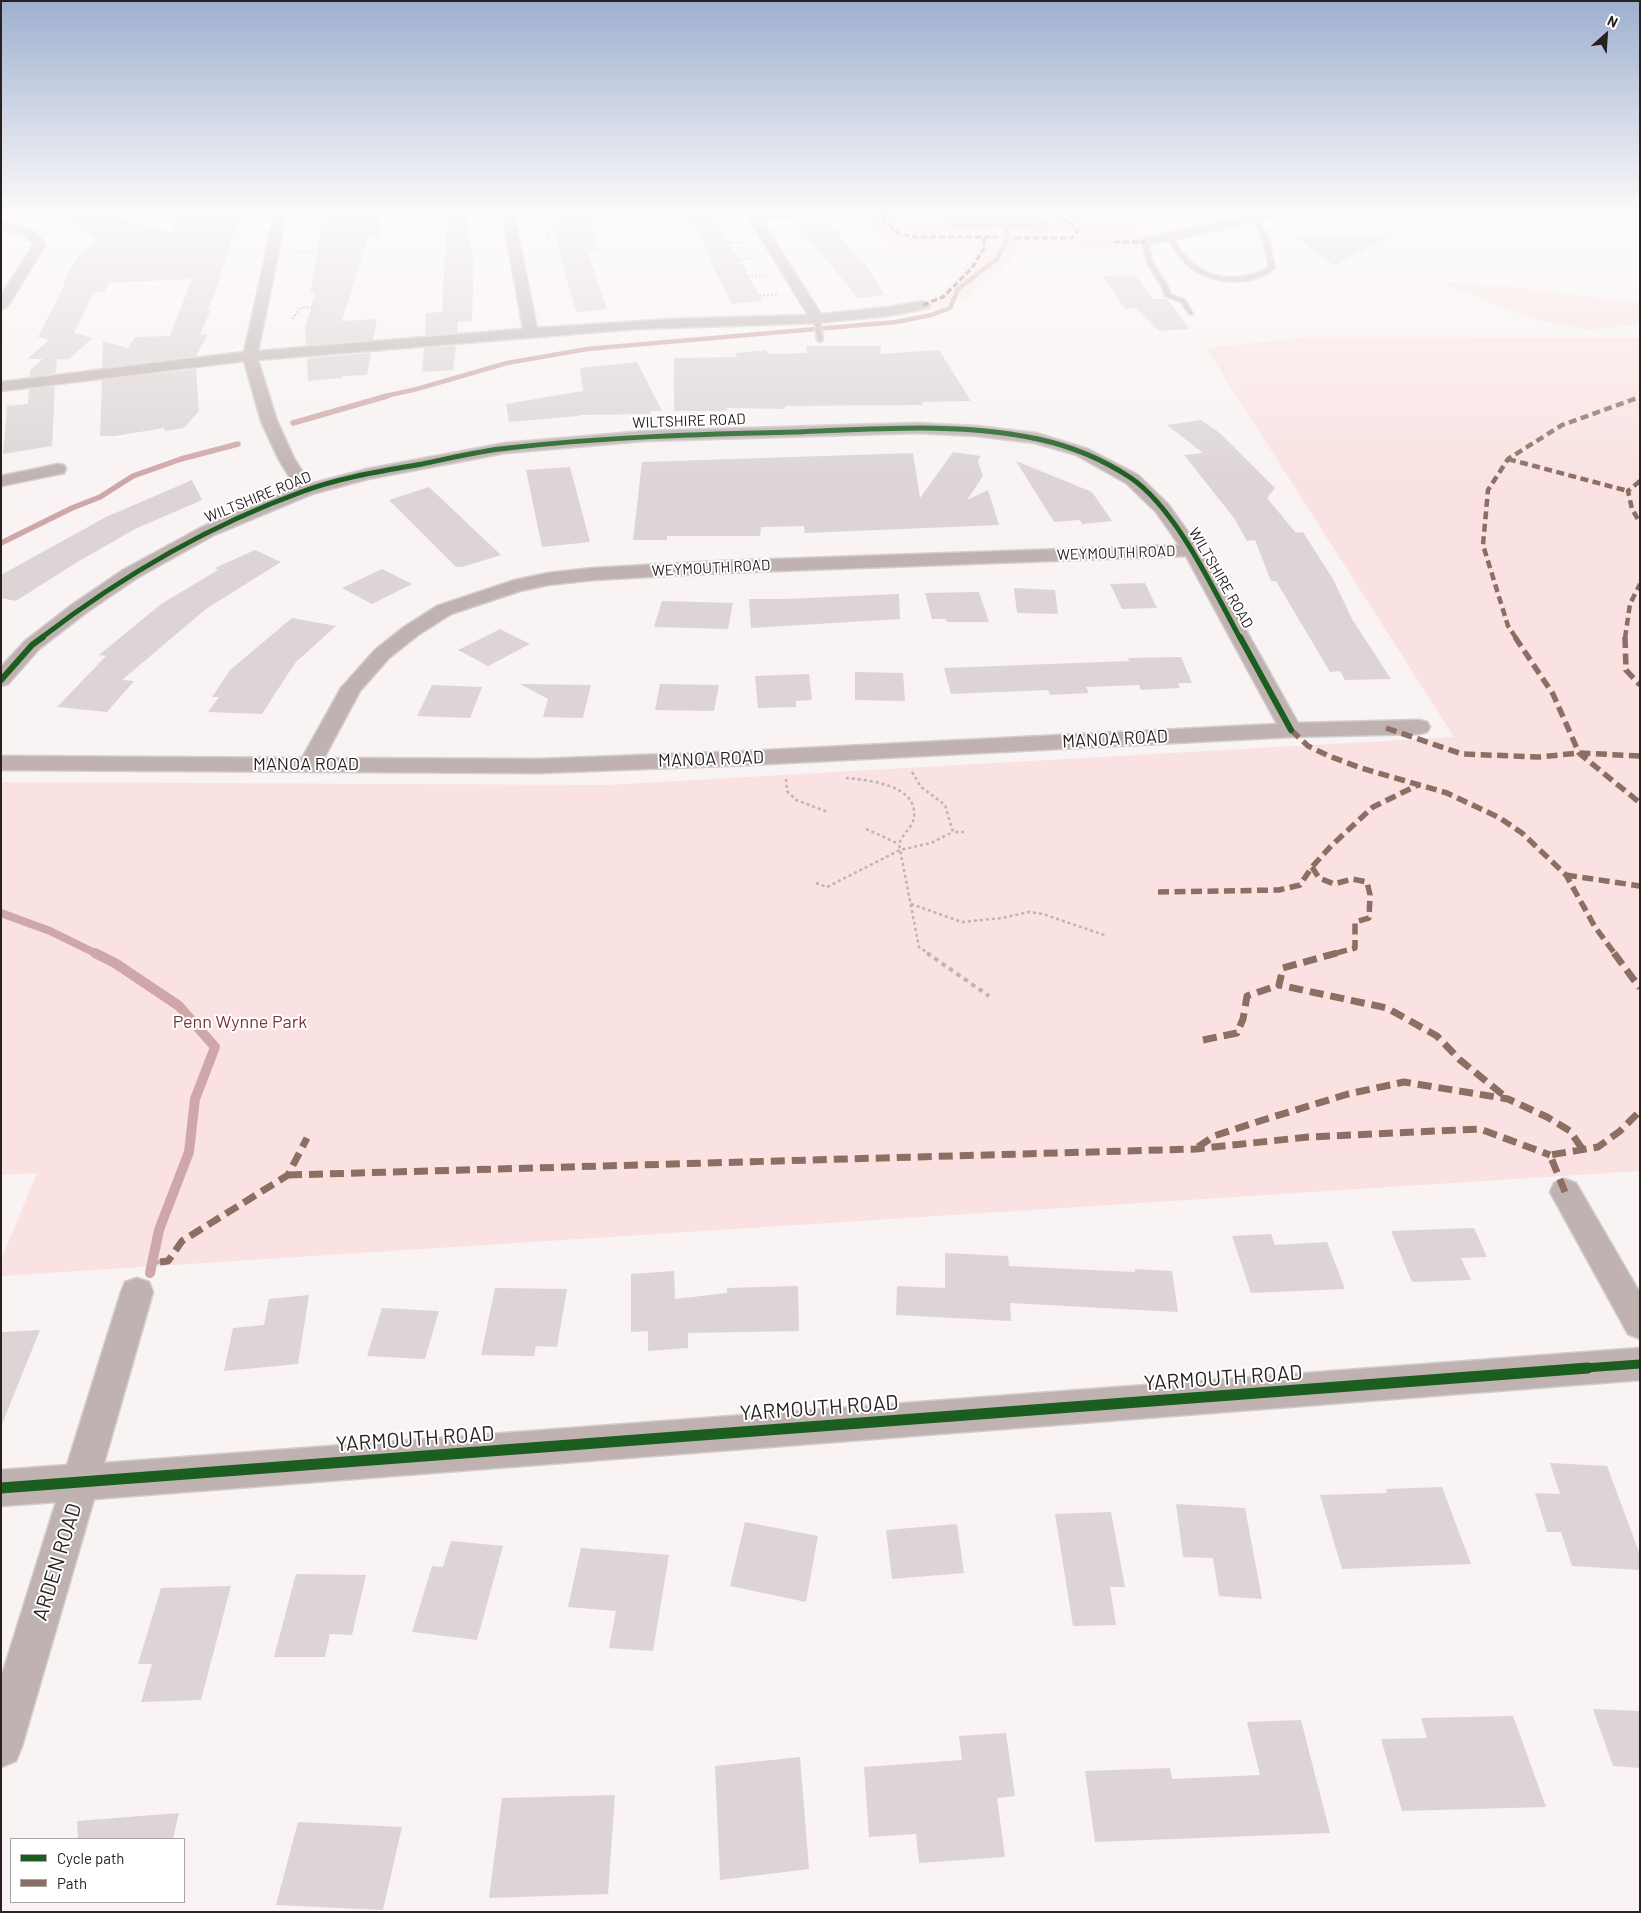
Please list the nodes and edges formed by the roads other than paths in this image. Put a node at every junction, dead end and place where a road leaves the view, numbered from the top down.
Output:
1 (262, 301) edge
2 (525, 301) edge
3 (806, 301) edge
4 (1181, 301) edge
5 (923, 305) dead end
6 (1191, 313) dead end
7 (817, 319) junction
8 (531, 333) junction
9 (820, 340) dead end
10 (250, 356) junction
11 (1, 387) edge
12 (58, 469) dead end
13 (1, 481) edge
14 (306, 490) junction
15 (1192, 550) junction
16 (1, 680) edge
17 (1419, 727) dead end
18 (1291, 730) junction
19 (1, 763) edge
20 (310, 764) junction
21 (1565, 1192) dead end
22 (142, 1278) road end
23 (1640, 1324) edge
24 (1640, 1364) edge
25 (81, 1482) junction
26 (1, 1488) edge
27 (1, 1746) edge

1 - 10 street
2 - 8 street
3 - 7 street
4 - 6 lane
5 - 7 street
7 - 8 street
7 - 9 lane
8 - 10 street
10 - 11 street
10 - 14 street
12 - 13 street
14 - 15 street, WILTSHIRE ROAD
14 - 16 street, WILTSHIRE ROAD
15 - 18 street, WILTSHIRE ROAD
15 - 20 street, WEYMOUTH ROAD
17 - 18 street, MANOA ROAD
18 - 20 street, MANOA ROAD
19 - 20 street, MANOA ROAD
21 - 23 street
22 - 25 street, ARDEN ROAD
24 - 25 street, YARMOUTH ROAD
25 - 26 street, YARMOUTH ROAD
25 - 27 street, ARDEN ROAD

